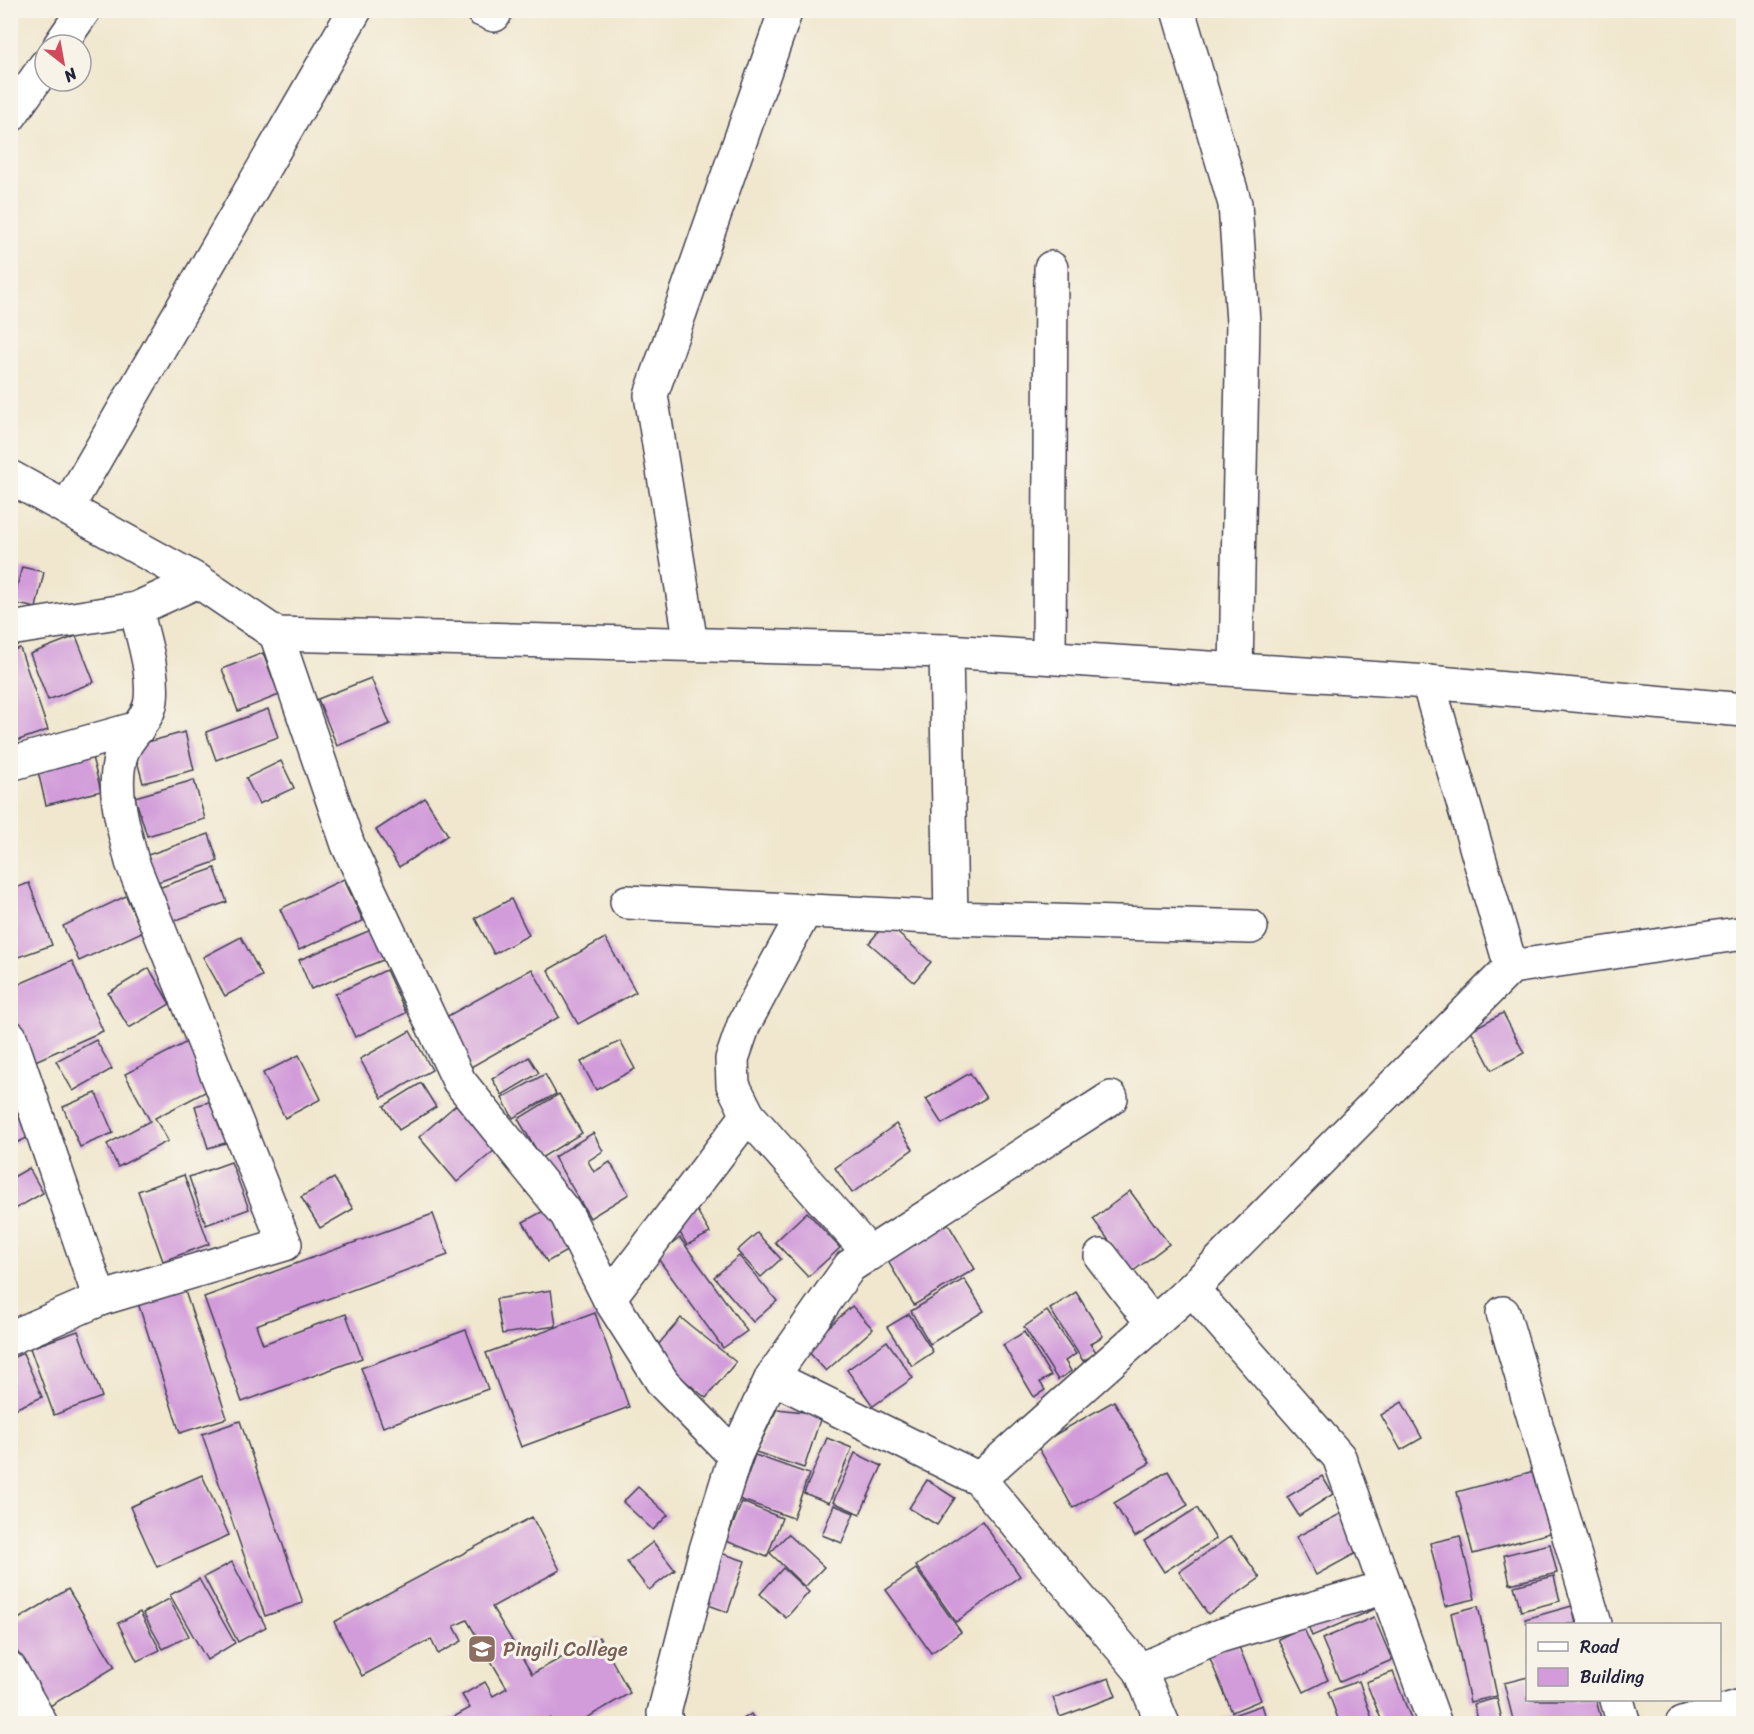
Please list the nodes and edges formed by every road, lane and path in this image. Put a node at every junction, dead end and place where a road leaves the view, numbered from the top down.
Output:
1 (84, 10) edge
2 (355, 10) edge
3 (482, 10) edge
4 (496, 10) edge
5 (786, 10) edge
6 (1178, 10) edge
7 (68, 33) edge
8 (33, 83) edge
9 (10, 116) edge
10 (1051, 268) dead end
11 (10, 477) edge
12 (67, 508) junction
13 (198, 581) junction
14 (136, 609) junction
15 (10, 629) edge
16 (276, 634) junction
17 (691, 644) junction
18 (946, 651) junction
19 (1049, 657) junction
20 (1236, 669) junction
21 (1428, 682) junction
22 (1743, 710) edge
23 (138, 728) junction
24 (10, 764) edge
25 (627, 902) dead end
26 (805, 911) junction
27 (951, 918) junction
28 (1251, 927) dead end
29 (1743, 933) edge
30 (1510, 967) junction
31 (10, 1037) edge
32 (1111, 1098) dead end
33 (748, 1115) junction
34 (870, 1254) junction
35 (1101, 1256) dead end
36 (1192, 1289) junction
37 (609, 1298) junction
38 (100, 1299) junction
39 (1503, 1313) dead end
40 (1153, 1324) junction
41 (10, 1338) edge
42 (772, 1377) junction
43 (735, 1456) junction
44 (979, 1479) junction
45 (1386, 1587) junction
46 (1594, 1623) edge
47 (10, 1669) edge
48 (1140, 1670) junction
49 (1617, 1701) edge
50 (1743, 1705) edge
51 (41, 1724) edge
52 (667, 1724) edge
53 (1163, 1724) edge
54 (1435, 1724) edge
55 (1624, 1724) edge
56 (1682, 1724) edge

1 - 7 street
2 - 12 street
3 - 4 street
5 - 17 street
6 - 20 street
8 - 9 street
10 - 19 street
11 - 12 street
12 - 13 street
13 - 14 street
13 - 16 street
14 - 15 street
14 - 23 street
16 - 17 street
16 - 37 street
17 - 18 street
18 - 19 street
18 - 27 street
19 - 20 street
20 - 21 street
21 - 22 street
21 - 30 street
23 - 24 street
23 - 38 street
25 - 26 street
26 - 27 street
26 - 33 street
27 - 28 street
29 - 30 street
30 - 36 street
31 - 38 street
32 - 34 street
33 - 34 street
33 - 37 street
34 - 42 street
35 - 40 street
36 - 40 street
36 - 45 street
37 - 43 street
38 - 41 street
39 - 46 street
40 - 44 street
42 - 43 street
42 - 44 street
43 - 52 street
44 - 48 street
45 - 48 street
45 - 54 street
47 - 51 street
48 - 53 street
49 - 55 street
50 - 56 street

